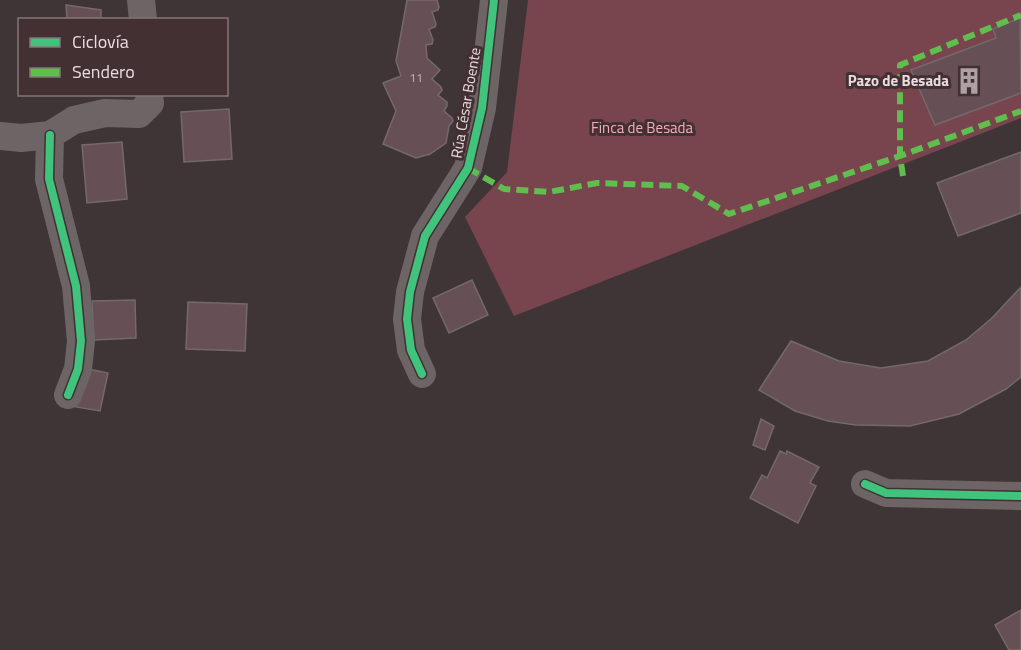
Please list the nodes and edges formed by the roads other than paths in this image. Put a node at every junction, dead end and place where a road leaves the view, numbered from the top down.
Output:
1 (141, 0) edge
2 (495, 0) edge
3 (142, 18) edge
4 (149, 96) edge
5 (50, 135) junction
6 (0, 136) edge
7 (422, 374) dead end
8 (68, 394) dead end
9 (865, 484) dead end
10 (1021, 496) edge

1 - 3 street
2 - 7 street, Rúa César Boente
4 - 5 street
5 - 6 street
5 - 8 street
9 - 10 street

